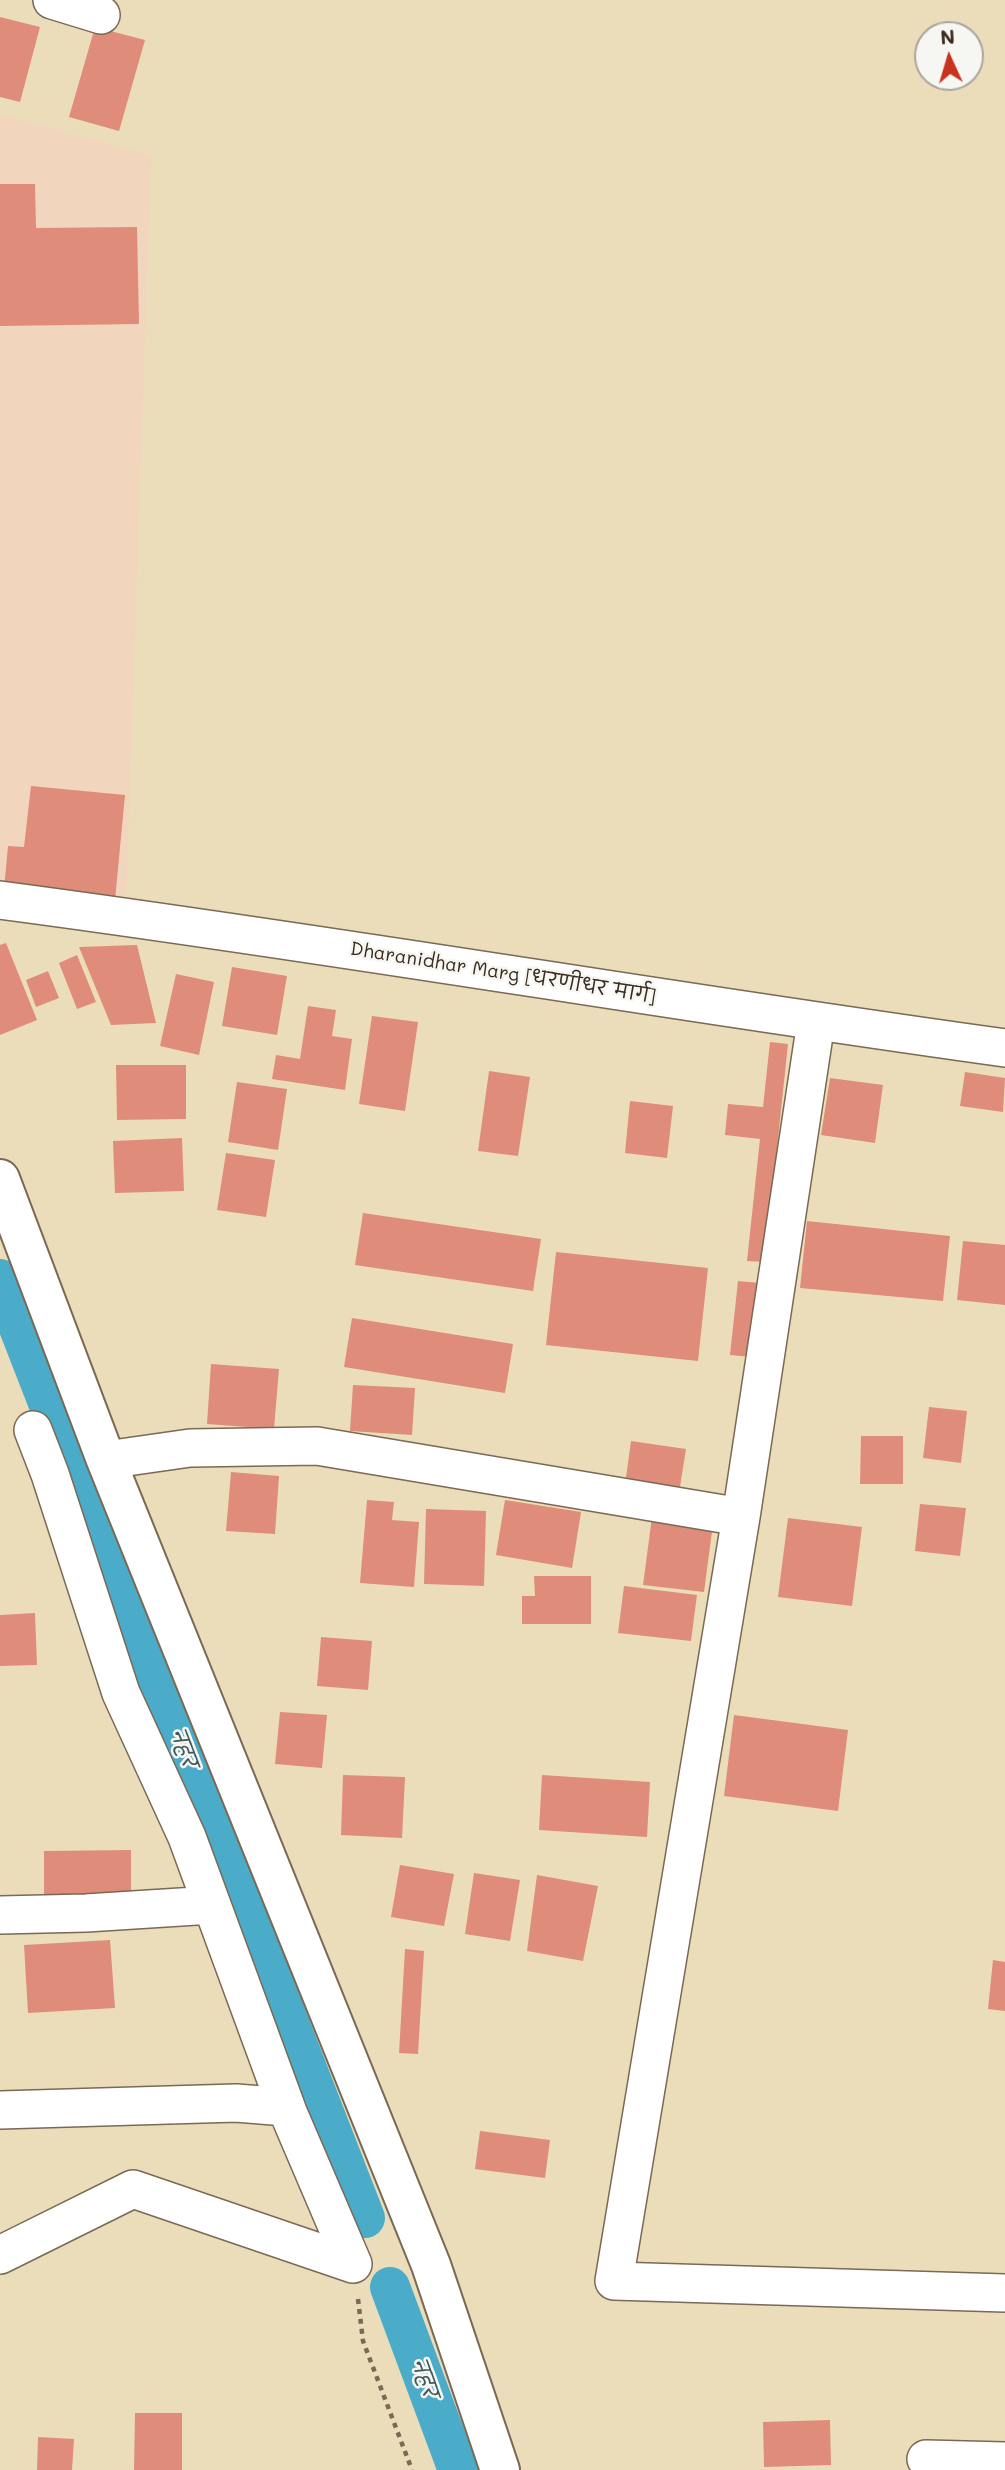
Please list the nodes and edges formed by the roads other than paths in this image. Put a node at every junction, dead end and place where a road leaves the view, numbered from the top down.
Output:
1 (52, 0) edge
2 (101, 15) dead end
3 (0, 900) edge
4 (816, 1022) junction
5 (1005, 1048) edge
6 (0, 1179) edge
7 (33, 1430) dead end
8 (106, 1460) junction
9 (741, 1517) junction
10 (212, 1905) junction
11 (0, 1915) edge
12 (286, 2107) junction
13 (0, 2110) edge
14 (0, 2255) edge
15 (1005, 2293) edge
16 (926, 2459) dead end
17 (1005, 2461) edge
18 (500, 2470) edge

1 - 2 street
3 - 4 street, Dharanidhar Marg [धरणीधर मार्ग]
4 - 5 street, Dharanidhar Marg [धरणीधर मार्ग]
4 - 9 street
6 - 8 street
7 - 10 street
8 - 9 street
8 - 18 street
9 - 15 street
10 - 11 street
10 - 12 street
12 - 13 street
12 - 14 street
16 - 17 street

